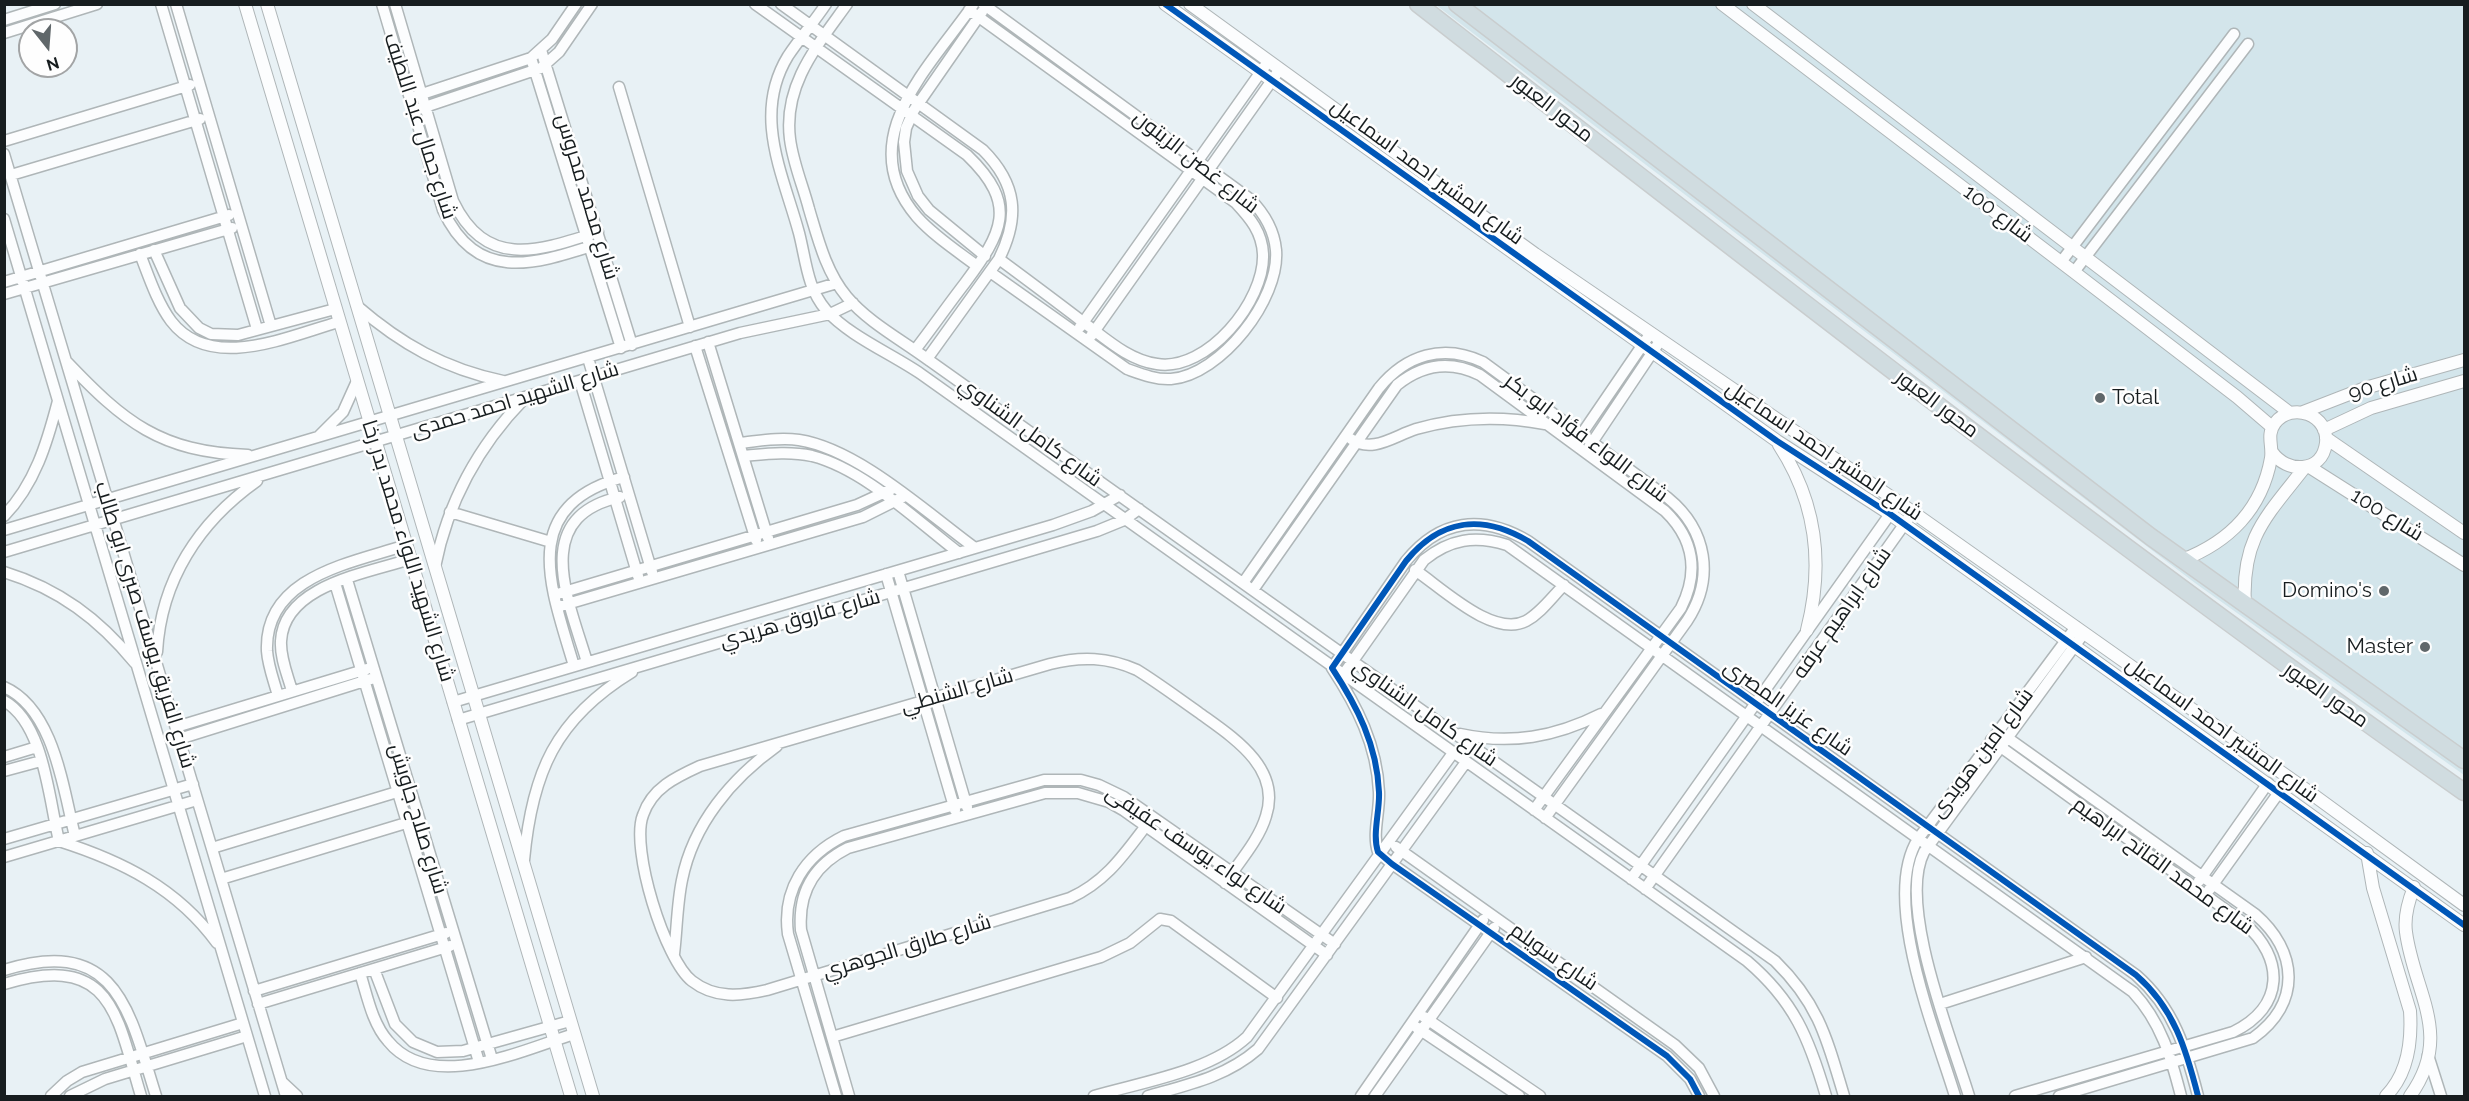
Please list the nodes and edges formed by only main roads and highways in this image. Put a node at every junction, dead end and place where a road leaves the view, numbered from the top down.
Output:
1 (1418, 4) edge
2 (1457, 4) edge
3 (2464, 760) edge
4 (2464, 792) edge

1 - 4 highway, محور العبور
2 - 3 highway, محور العبور

